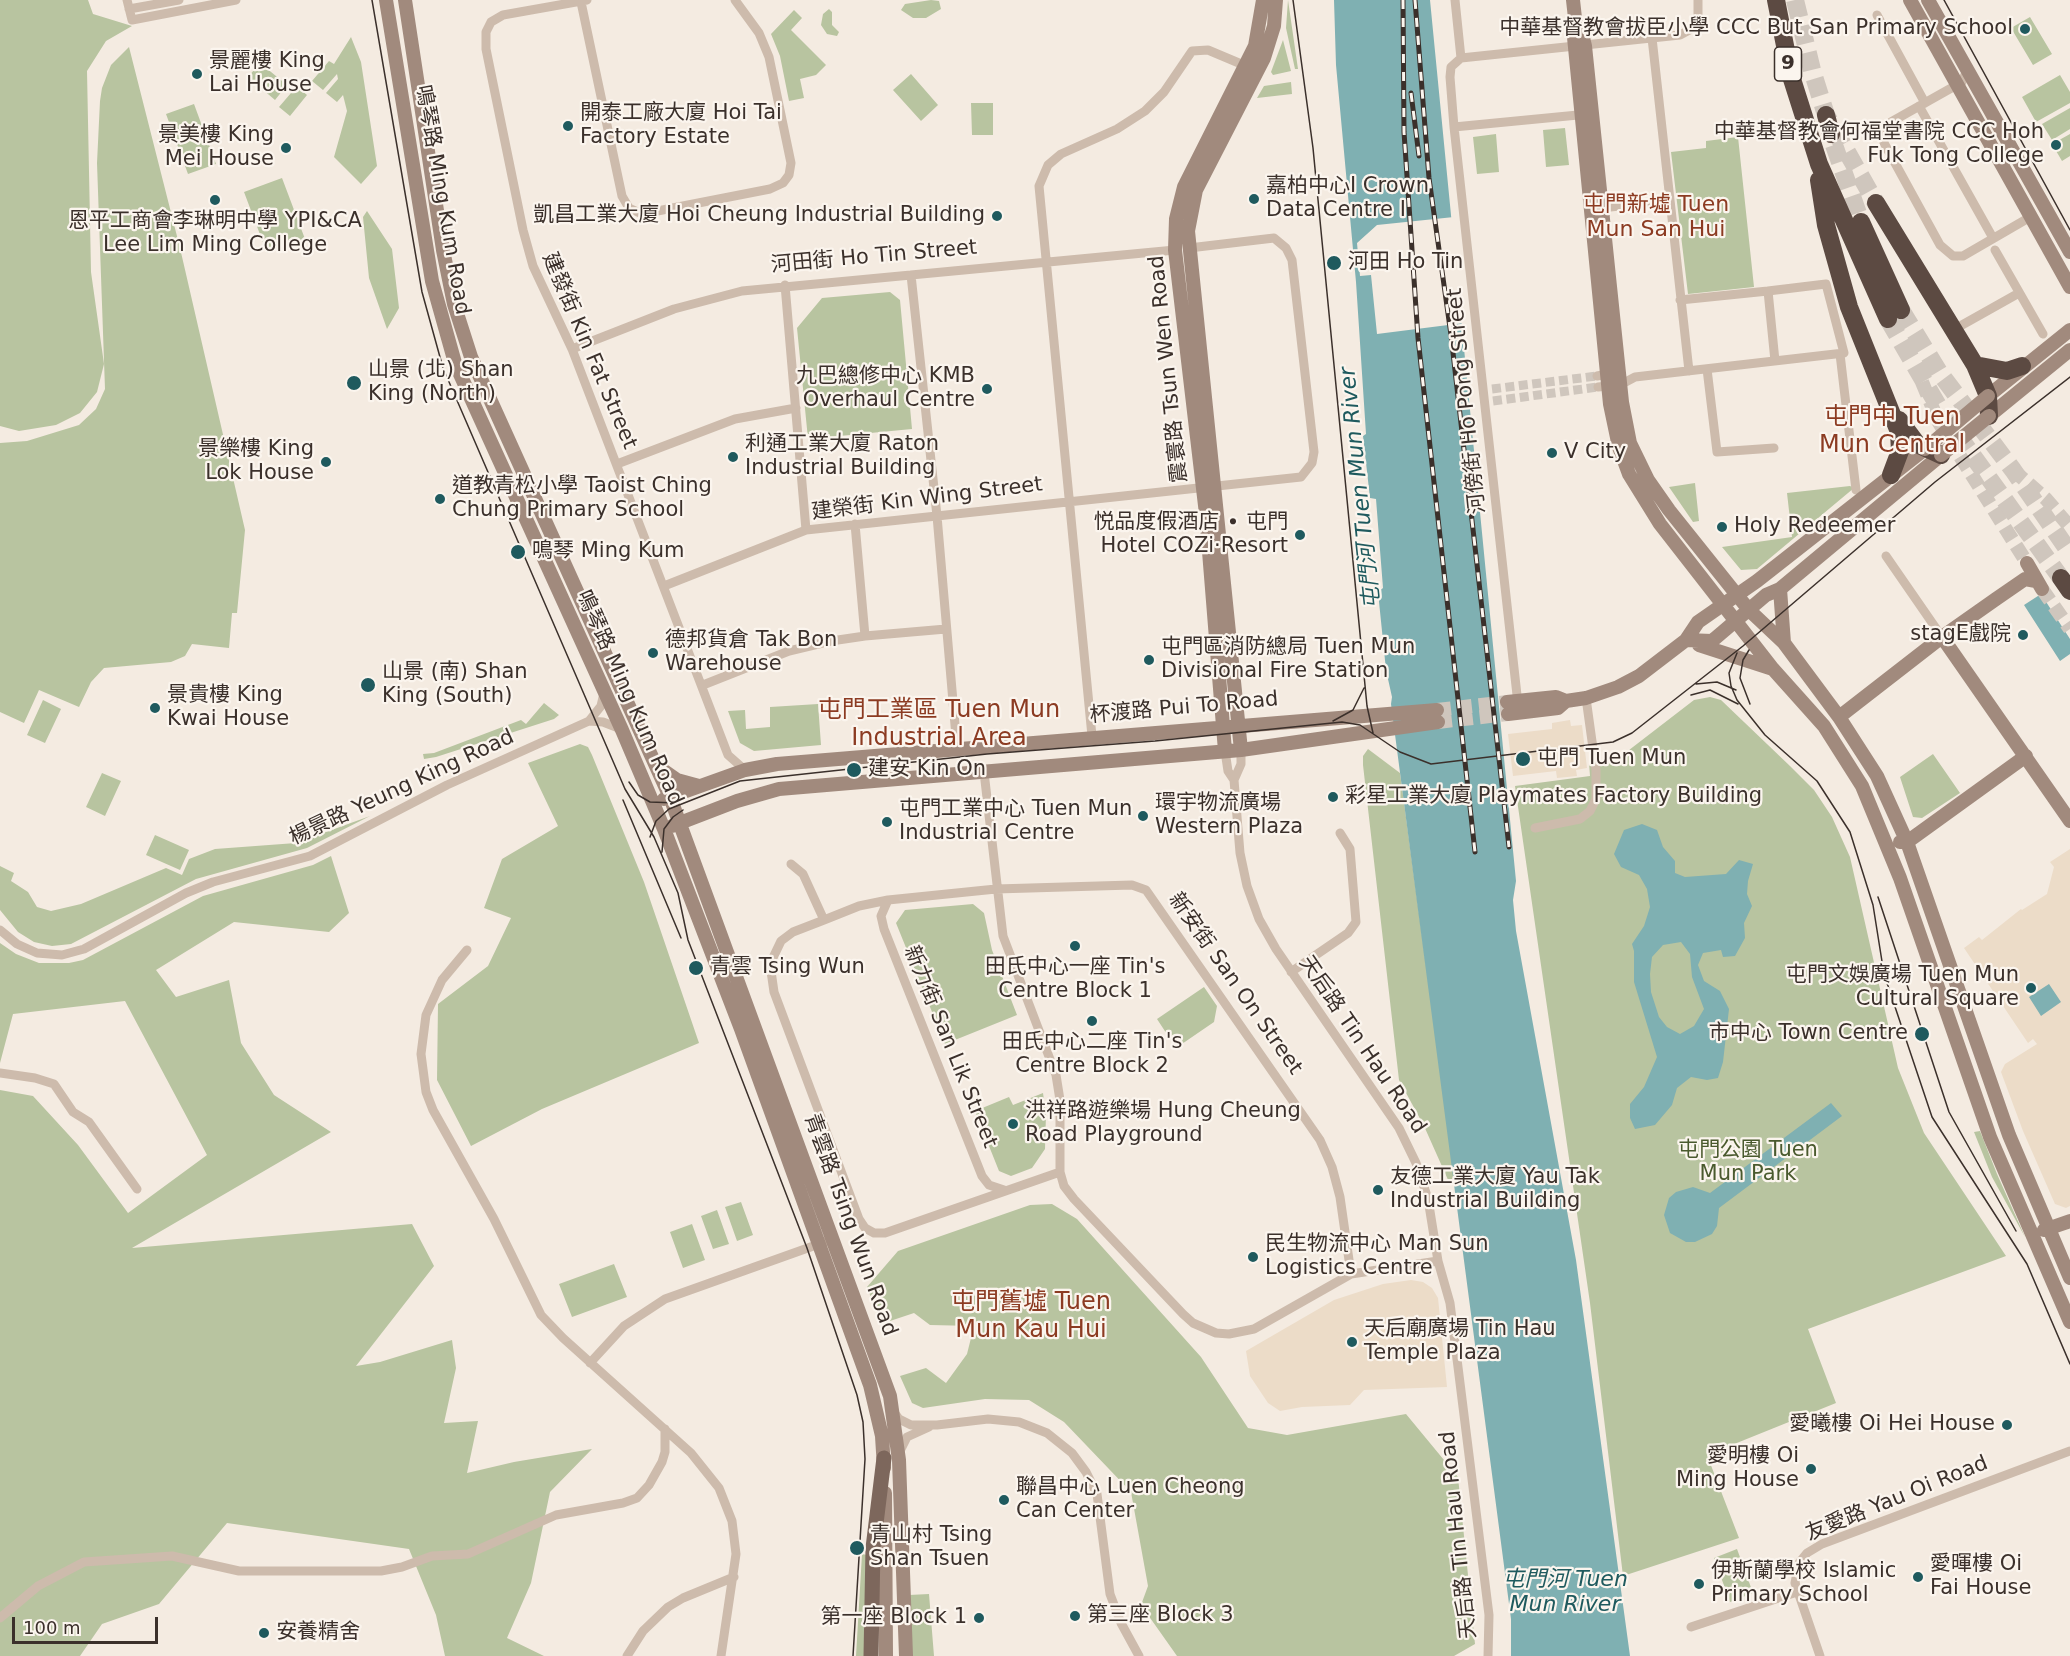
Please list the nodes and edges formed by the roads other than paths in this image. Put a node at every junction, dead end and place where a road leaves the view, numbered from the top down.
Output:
1 (179, 0) edge
2 (236, 0) edge
3 (386, 0) edge
4 (735, 0) edge
5 (1263, 0) edge
6 (1276, 0) edge
7 (1455, 0) edge
8 (1573, 0) edge
9 (1698, 0) edge
10 (1776, 0) edge
11 (1910, 0) edge
12 (1928, 0) edge
13 (584, 1) edge
14 (406, 2) edge
15 (128, 4) edge
16 (1877, 15) dead end
17 (1652, 38) junction
18 (1580, 46) junction
19 (1461, 58) junction
20 (1246, 66) junction
21 (1967, 70) junction
22 (1957, 85) junction
23 (1922, 104) junction
24 (1826, 115) dead end
25 (1578, 116) dead end
26 (1454, 127) junction
27 (1831, 134) tunnel mouth
28 (1819, 164) junction
29 (1653, 202) dead end
30 (1876, 203) tunnel mouth
31 (1602, 208) junction
32 (2032, 216) junction
33 (1861, 222) tunnel mouth
34 (1993, 238) junction
35 (1182, 249) junction
36 (1995, 250) dead end
37 (2070, 252) edge
38 (1046, 262) junction
39 (912, 274) junction
40 (785, 285) junction
41 (2070, 287) edge
42 (1768, 291) junction
43 (2019, 293) junction
44 (1680, 300) junction
45 (1962, 325) dead end
46 (2070, 330) edge
47 (2043, 334) dead end
48 (572, 349) junction
49 (2070, 350) edge
50 (1842, 354) junction
51 (1775, 361) junction
52 (1975, 365) junction
53 (2022, 366) junction
54 (1707, 369) junction
55 (1689, 371) junction
56 (1612, 380) junction
57 (1988, 396) junction
58 (1890, 405) junction
59 (796, 408) junction
60 (1989, 416) junction
61 (1774, 448) dead end
62 (1933, 452) junction
63 (617, 464) junction
64 (1891, 475) junction
65 (1301, 477) joint
66 (1208, 486) junction
67 (1856, 490) dead end
68 (1069, 501) junction
69 (937, 516) junction
70 (855, 524) junction
71 (806, 530) junction
72 (1886, 556) dead end
73 (2027, 563) tunnel mouth
74 (664, 586) junction
75 (1780, 589) junction
76 (1737, 593) junction
77 (1722, 604) junction
78 (1749, 610) junction
79 (1736, 621) junction
80 (946, 629) junction
81 (865, 636) junction
82 (1942, 637) junction
83 (1686, 640) junction
84 (1784, 643) junction
85 (1773, 669) junction
86 (703, 685) junction
87 (604, 691) junction
88 (1586, 698) junction
89 (1513, 707) joint
90 (1437, 716) tunnel mouth
91 (1839, 717) junction
92 (1388, 721) junction
93 (589, 722) junction
94 (1240, 724) junction
95 (1223, 726) junction
96 (622, 730) junction
97 (1092, 736) junction
98 (957, 748) junction
99 (1241, 750) junction
100 (1226, 751) junction
101 (2026, 756) junction
102 (655, 765) junction
103 (745, 770) junction
104 (984, 772) junction
105 (1234, 780) junction
106 (701, 786) junction
107 (670, 797) junction
108 (653, 803) junction
109 (2070, 821) edge
110 (679, 824) junction
111 (1535, 828) dead end
112 (664, 830) junction
113 (1340, 833) dead end
114 (1886, 841) junction
115 (1907, 842) junction
116 (791, 864) dead end
117 (996, 889) junction
118 (888, 900) junction
119 (824, 920) junction
120 (0, 930) edge
121 (467, 950) dead end
122 (1291, 972) junction
123 (0, 1073) edge
124 (1060, 1172) junction
125 (137, 1190) dead end
126 (1008, 1190) junction
127 (2070, 1221) edge
128 (2051, 1228) junction
129 (2032, 1235) junction
130 (833, 1239) junction
131 (2064, 1243) edge
132 (818, 1244) junction
133 (2040, 1251) junction
134 (1438, 1261) junction
135 (1351, 1274) junction
136 (2070, 1278) edge
137 (2070, 1322) edge
138 (590, 1363) junction
139 (892, 1408) junction
140 (937, 1425) junction
141 (665, 1429) junction
142 (2070, 1451) edge
143 (891, 1456) junction
144 (734, 1578) junction
145 (1797, 1592) junction
146 (0, 1618) edge
147 (1691, 1627) dead end
148 (627, 1656) edge
149 (721, 1656) edge
150 (871, 1656) edge
151 (886, 1656) edge
152 (906, 1656) edge
153 (1139, 1656) edge
154 (1488, 1656) edge
155 (1820, 1656) edge

1 - 15 street
2 - 15 street
3 - 87 main road, 鳴琴路 Ming Kum Road
4 - 13 street
5 - 20 main road, 震寰路 Tsun Wen Road
6 - 35 main road, 震寰路 Tsun Wen Road
7 - 19 street
8 - 18 main road
9 - 17 street
10 - 28 highway, 9
11 - 22 main road
12 - 21 main road
13 - 48 street, 建發街 Kin Fat Street
14 - 102 main road, 鳴琴路 Ming Kum Road
16 - 23 street
17 - 18 street
17 - 44 street
18 - 19 street
18 - 31 main road
18 - 56 main road
19 - 26 street, 河傍街 Ho Pong Street
20 - 35 main road, 震寰路 Tsun Wen Road
20 - 38 street
21 - 22 street
21 - 37 main road
22 - 23 street
22 - 32 main road
23 - 34 street
23 - 34 street
24 - 27 highway
25 - 26 street
26 - 89 street, 河傍街 Ho Pong Street
28 - 33 highway, 9
28 - 58 highway
29 - 31 street
30 - 52 highway
31 - 56 main road
32 - 34 street
32 - 41 main road
35 - 38 street, 河田街 Ho Tin Street
35 - 65 street, 河田街 Ho Tin Street
35 - 66 main road, 震寰路 Tsun Wen Road
36 - 43 street
38 - 39 street, 河田街 Ho Tin Street
38 - 68 street
39 - 40 street, 河田街 Ho Tin Street
39 - 69 street
40 - 48 street, 河田街 Ho Tin Street
40 - 59 street
42 - 44 street
42 - 50 street
42 - 51 street
43 - 45 street
43 - 47 street
44 - 55 street
46 - 53 main road
48 - 63 street, 建發街 Kin Fat Street
49 - 60 main road
50 - 51 street
50 - 67 street
51 - 54 street
52 - 53 highway
52 - 57 highway
53 - 57 main road
54 - 55 street
54 - 61 street
55 - 56 street
56 - 76 main road
56 - 77 main road
57 - 60 highway, bridge
57 - 62 main road, bridge
58 - 62 highway
58 - 64 highway
59 - 63 street
59 - 71 street
60 - 62 main road, bridge
62 - 64 main road
62 - 75 main road
63 - 74 street, 建發街 Kin Fat Street
64 - 76 main road
65 - 66 street, 建榮街 Kin Wing Street
66 - 68 street, 建榮街 Kin Wing Street
66 - 94 main road, 震寰路 Tsun Wen Road
66 - 95 main road, 震寰路 Tsun Wen Road
68 - 69 street, 建榮街 Kin Wing Street
68 - 97 street
69 - 70 street, 建榮街 Kin Wing Street
69 - 80 street
70 - 71 street, 建榮街 Kin Wing Street
70 - 81 street
71 - 74 street, 建榮街 Kin Wing Street
72 - 82 street
73 - 82 main road
74 - 86 street, 建發街 Kin Fat Street
75 - 78 main road
75 - 84 main road
76 - 77 main road
76 - 78 main road
77 - 79 main road
77 - 83 main road
78 - 79 main road
78 - 84 main road
79 - 83 main road
79 - 85 main road
80 - 81 street
80 - 98 street
81 - 86 street
82 - 91 main road
82 - 101 main road
83 - 85 main road
83 - 88 main road
84 - 91 main road
85 - 114 main road
86 - 103 street, 建發街 Kin Fat Street
87 - 93 street
87 - 96 main road, 鳴琴路 Ming Kum Road
88 - 89 main road
88 - 111 street
90 - 92 main road, 杯渡路 Pui To Road
91 - 115 main road
92 - 94 main road, 杯渡路 Pui To Road
92 - 99 main road, 杯渡路 Pui To Road
93 - 96 street
93 - 120 street, 楊景路 Yeung King Road
94 - 95 main road, 杯渡路 Pui To Road
94 - 99 main road, 震寰路 Tsun Wen Road
95 - 97 main road, 杯渡路 Pui To Road
95 - 100 main road, 震寰路 Tsun Wen Road
96 - 108 main road, 鳴琴路 Ming Kum Road
97 - 98 main road, 杯渡路 Pui To Road
98 - 103 main road, 杯渡路 Pui To Road
99 - 100 main road, 杯渡路 Pui To Road
99 - 105 street, 天后路 Tin Hau Road
100 - 104 main road, 杯渡路 Pui To Road
100 - 105 street, 天后路 Tin Hau Road
101 - 109 main road
101 - 115 main road
102 - 106 main road
102 - 107 main road, 鳴琴路 Ming Kum Road
103 - 106 main road, 杯渡路 Pui To Road
104 - 110 main road, 杯渡路 Pui To Road
104 - 117 street
105 - 122 street, 天后路 Tin Hau Road
106 - 107 main road, 杯渡路 Pui To Road
107 - 108 main road, 杯渡路 Pui To Road
107 - 110 main road, 鳴琴路 Ming Kum Road
108 - 112 main road, 鳴琴路 Ming Kum Road
110 - 112 main road, 杯渡路 Pui To Road
110 - 130 main road, 青雲路 Tsing Wun Road
112 - 132 main road, 青雲路 Tsing Wun Road
113 - 122 street
114 - 115 main road
114 - 129 main road
115 - 128 main road
116 - 119 street
117 - 118 street, 新安街 San On Street
117 - 124 street
117 - 135 street, 新安街 San On Street
118 - 119 street, 新安街 San On Street
118 - 126 street, 新力街 San Lik Street
119 - 126 street, 新安街 San On Street
121 - 138 street
122 - 134 street, 天后路 Tin Hau Road
123 - 125 street
124 - 126 street, 新安街 San On Street
124 - 135 street
127 - 128 main road
128 - 129 main road
128 - 131 main road
129 - 133 main road
130 - 132 street
130 - 139 main road, 青雲路 Tsing Wun Road
131 - 133 main road
131 - 136 main road
132 - 138 street
132 - 143 main road, 青雲路 Tsing Wun Road
133 - 137 main road
134 - 135 street
134 - 154 street, 天后路 Tin Hau Road
138 - 141 street
139 - 140 street
139 - 143 main road, 青雲路 Tsing Wun Road
140 - 143 street
140 - 153 street
141 - 144 street
141 - 146 street
142 - 145 street, 友愛路 Yau Oi Road
143 - 150 main road
143 - 151 main road, 青雲路 Tsing Wun Road
143 - 152 main road, 青雲路 Tsing Wun Road
144 - 148 street
144 - 149 street
145 - 147 street
145 - 155 street, 友愛路 Yau Oi Road

